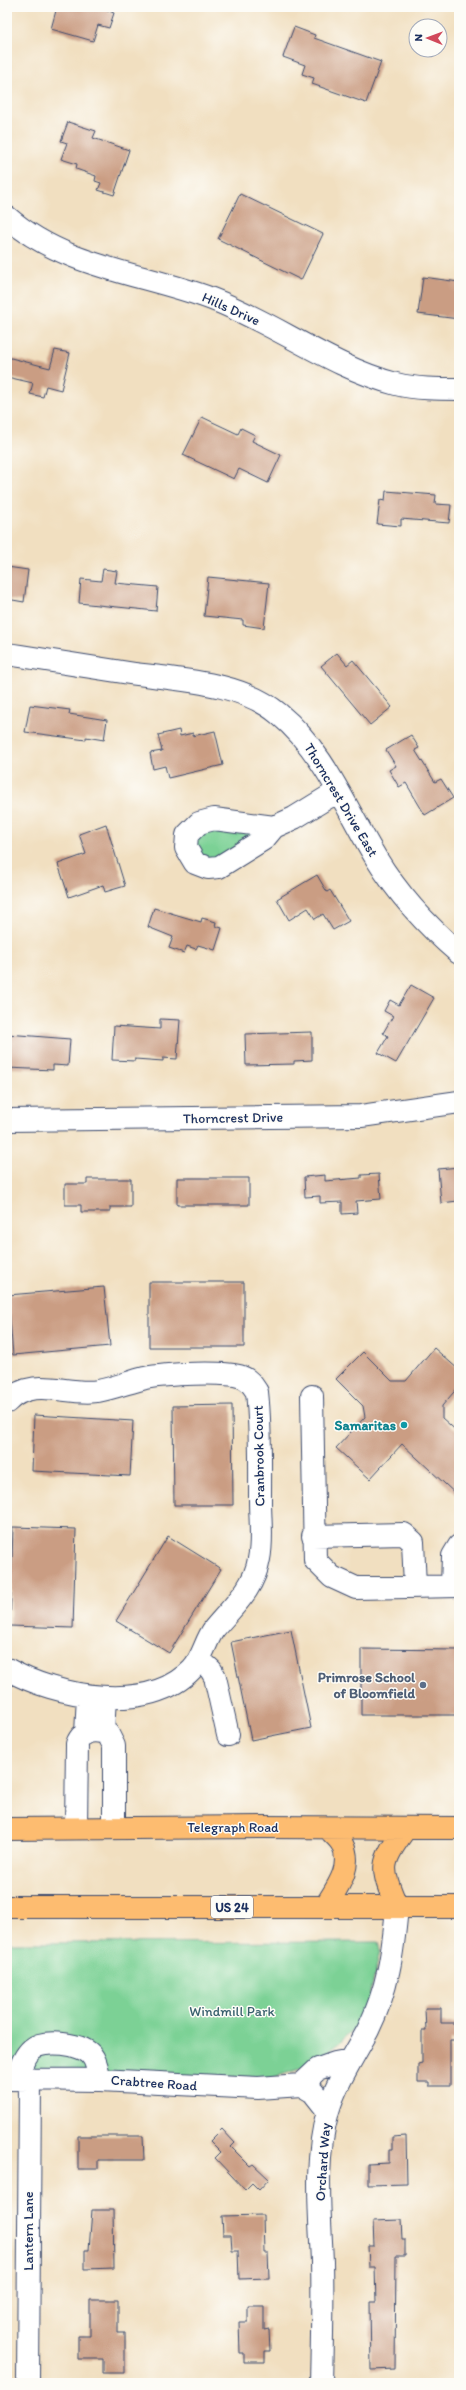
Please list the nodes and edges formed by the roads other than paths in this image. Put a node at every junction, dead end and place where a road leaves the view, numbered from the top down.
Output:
1 (7, 217) edge
2 (459, 389) edge
3 (7, 654) edge
4 (338, 790) junction
5 (274, 827) dead end
6 (459, 953) edge
7 (459, 1102) edge
8 (7, 1120) edge
9 (312, 1396) dead end
10 (7, 1402) edge
11 (313, 1536) junction
12 (459, 1546) edge
13 (415, 1586) junction
14 (455, 1586) edge
15 (199, 1659) junction
16 (7, 1669) edge
17 (97, 1696) junction
18 (94, 1732) junction
19 (228, 1735) dead end
20 (76, 1828) junction
21 (114, 1828) junction
22 (328, 1828) junction
23 (459, 1828) edge
24 (7, 1829) edge
25 (406, 1829) junction
26 (7, 1907) edge
27 (325, 1907) junction
28 (459, 1907) edge
29 (397, 1908) junction
30 (351, 2060) junction
31 (18, 2079) edge
32 (100, 2080) junction
33 (301, 2085) junction
34 (328, 2111) junction
35 (28, 2383) edge
36 (321, 2383) edge

1 - 2 street, Hills Drive
3 - 4 street, Thorncrest Drive East
4 - 5 street
4 - 6 street, Thorncrest Drive East
7 - 8 street, Thorncrest Drive
9 - 11 street
10 - 15 street, Cranbrook Court
11 - 13 street
11 - 13 street
12 - 14 street
13 - 14 street
15 - 17 street, Cranbrook Court
15 - 19 street
16 - 17 street, Cranbrook Court
17 - 18 street
18 - 20 street
18 - 21 street
20 - 21 highway, Telegraph Road
20 - 24 highway, Telegraph Road
21 - 22 highway, Telegraph Road
22 - 25 highway, Telegraph Road
22 - 27 highway
23 - 25 highway, Telegraph Road
25 - 29 highway
26 - 27 highway, US 24
27 - 29 highway, US 24
28 - 29 highway, US 24
29 - 30 street, Orchard Way
30 - 33 street
30 - 34 street, Orchard Way
31 - 32 street, Crabtree Road
31 - 32 street
31 - 35 street, Lantern Lane
32 - 33 street, Crabtree Road
33 - 34 street
34 - 36 street, Orchard Way

